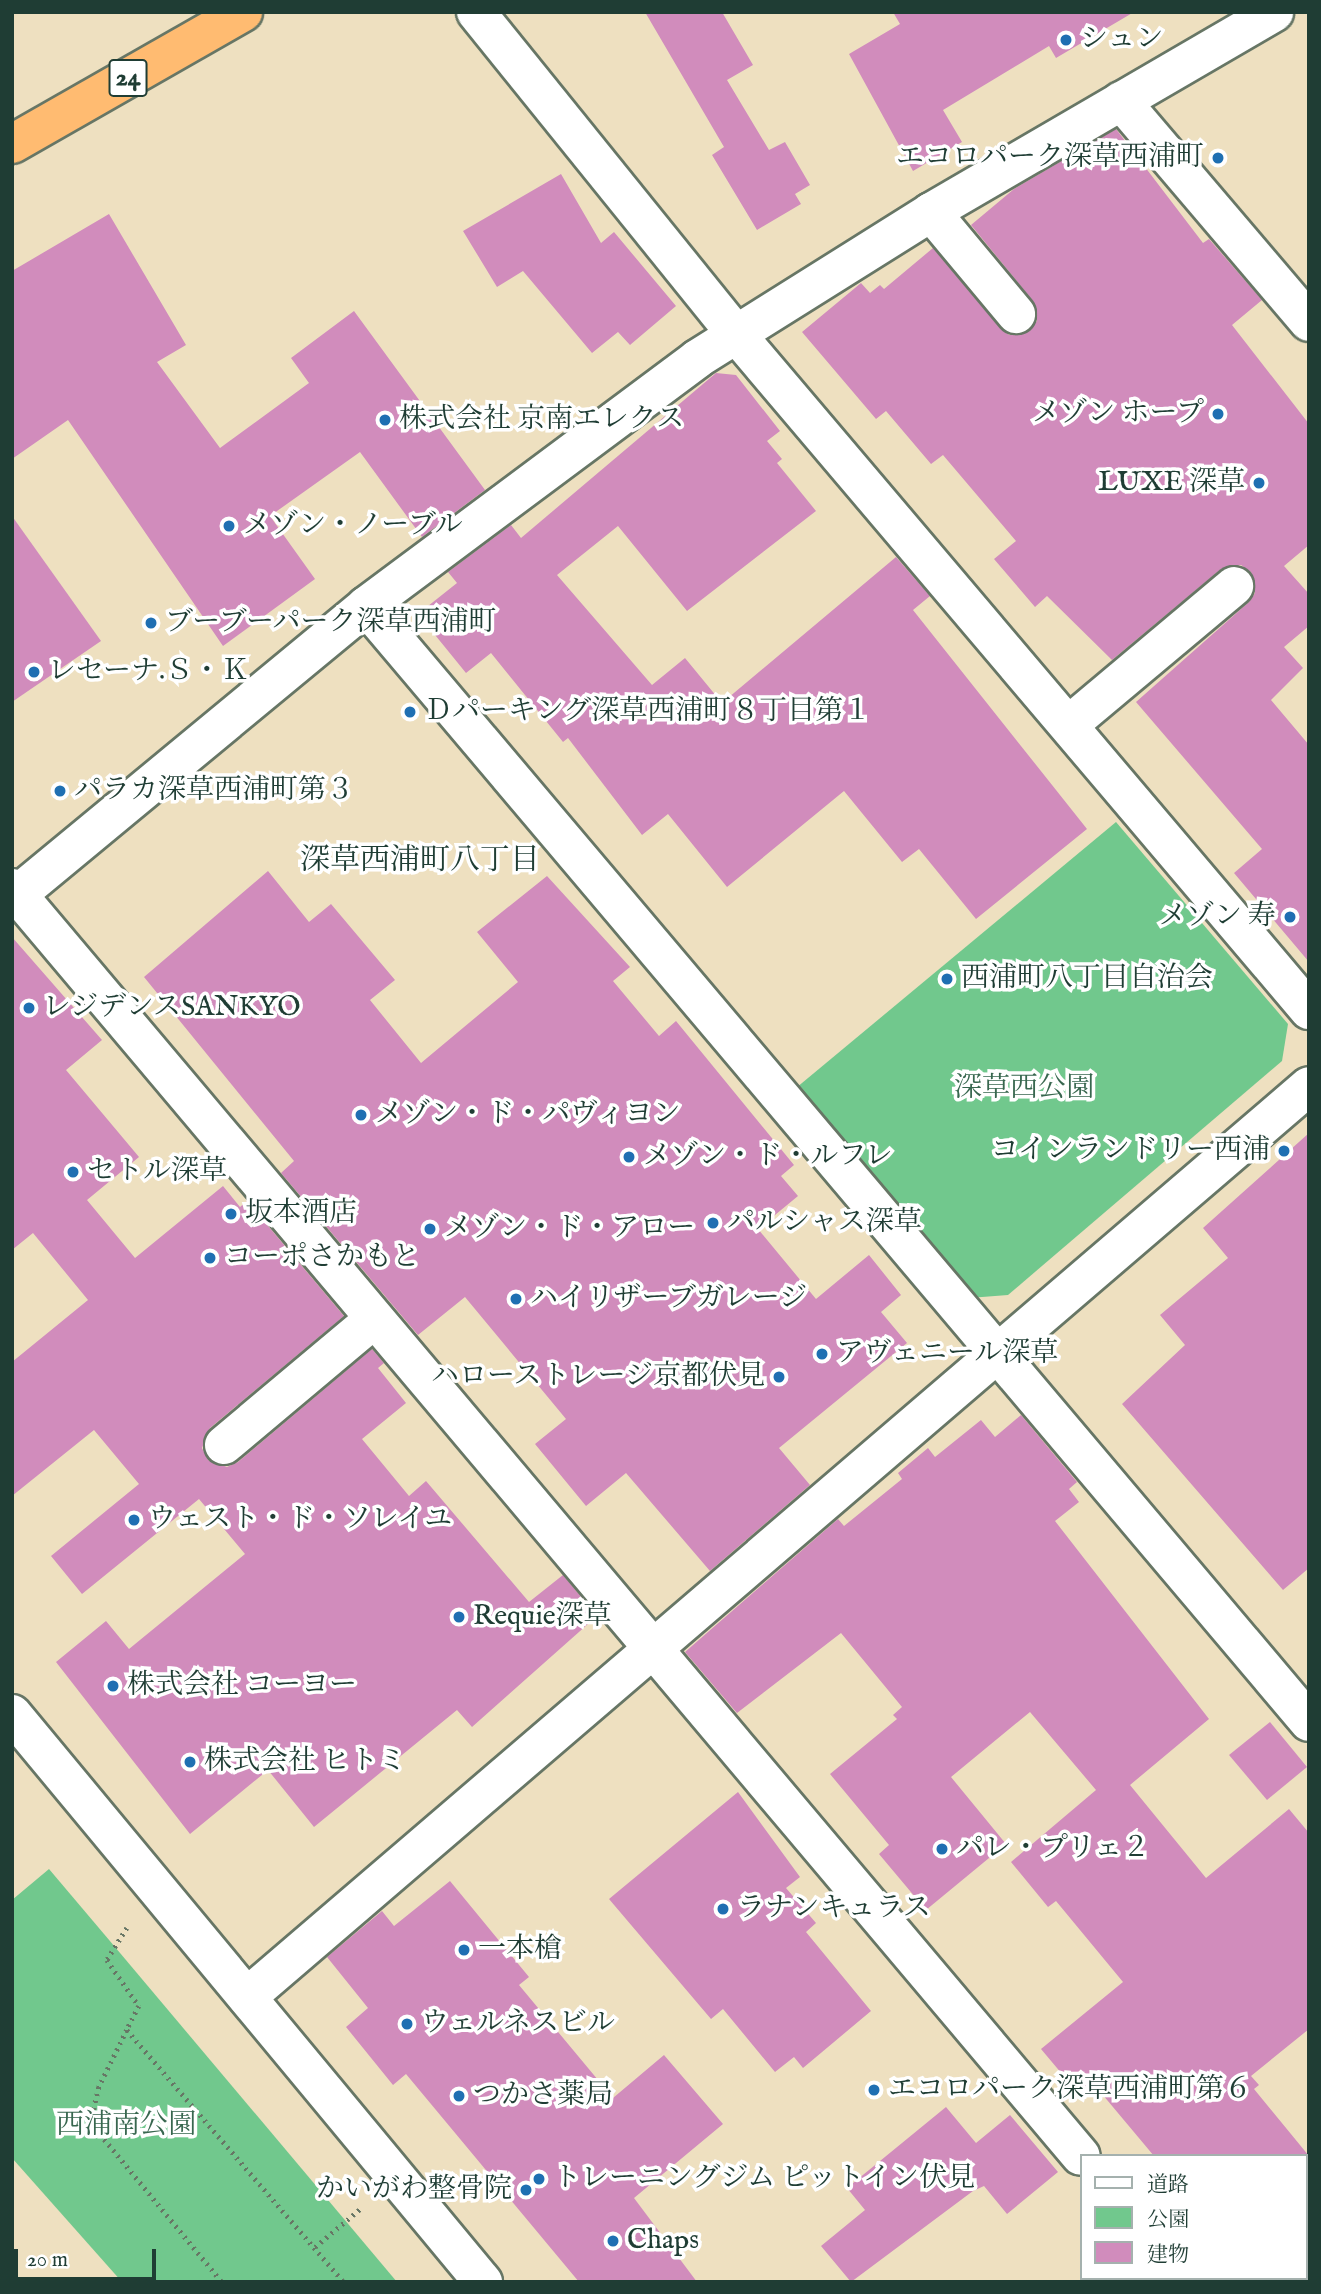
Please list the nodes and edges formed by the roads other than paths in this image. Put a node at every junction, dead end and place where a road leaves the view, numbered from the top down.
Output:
1 (243, 12) edge
2 (477, 12) edge
3 (1274, 12) edge
4 (1121, 102) junction
5 (12, 145) edge
6 (931, 212) junction
7 (1016, 314) dead end
8 (1309, 322) edge
9 (737, 335) junction
10 (1234, 586) dead end
11 (366, 606) junction
12 (1071, 723) junction
13 (14, 894) edge
14 (1309, 1010) edge
15 (1309, 1086) edge
16 (374, 1319) junction
17 (998, 1359) junction
18 (225, 1445) dead end
19 (652, 1650) junction
20 (12, 1714) edge
21 (1309, 1722) edge
22 (247, 1997) junction
23 (1080, 2155) edge
24 (483, 2282) edge

1 - 5 highway, 24
2 - 9 street
3 - 4 street
4 - 6 street
4 - 8 street
6 - 7 street
6 - 9 street
9 - 11 street
9 - 12 street
10 - 12 street
11 - 13 street
11 - 17 street
12 - 14 street
13 - 16 street
15 - 17 street
16 - 18 street
16 - 19 street
17 - 19 street
17 - 21 street
19 - 22 street
19 - 23 street
20 - 22 street
22 - 24 street

